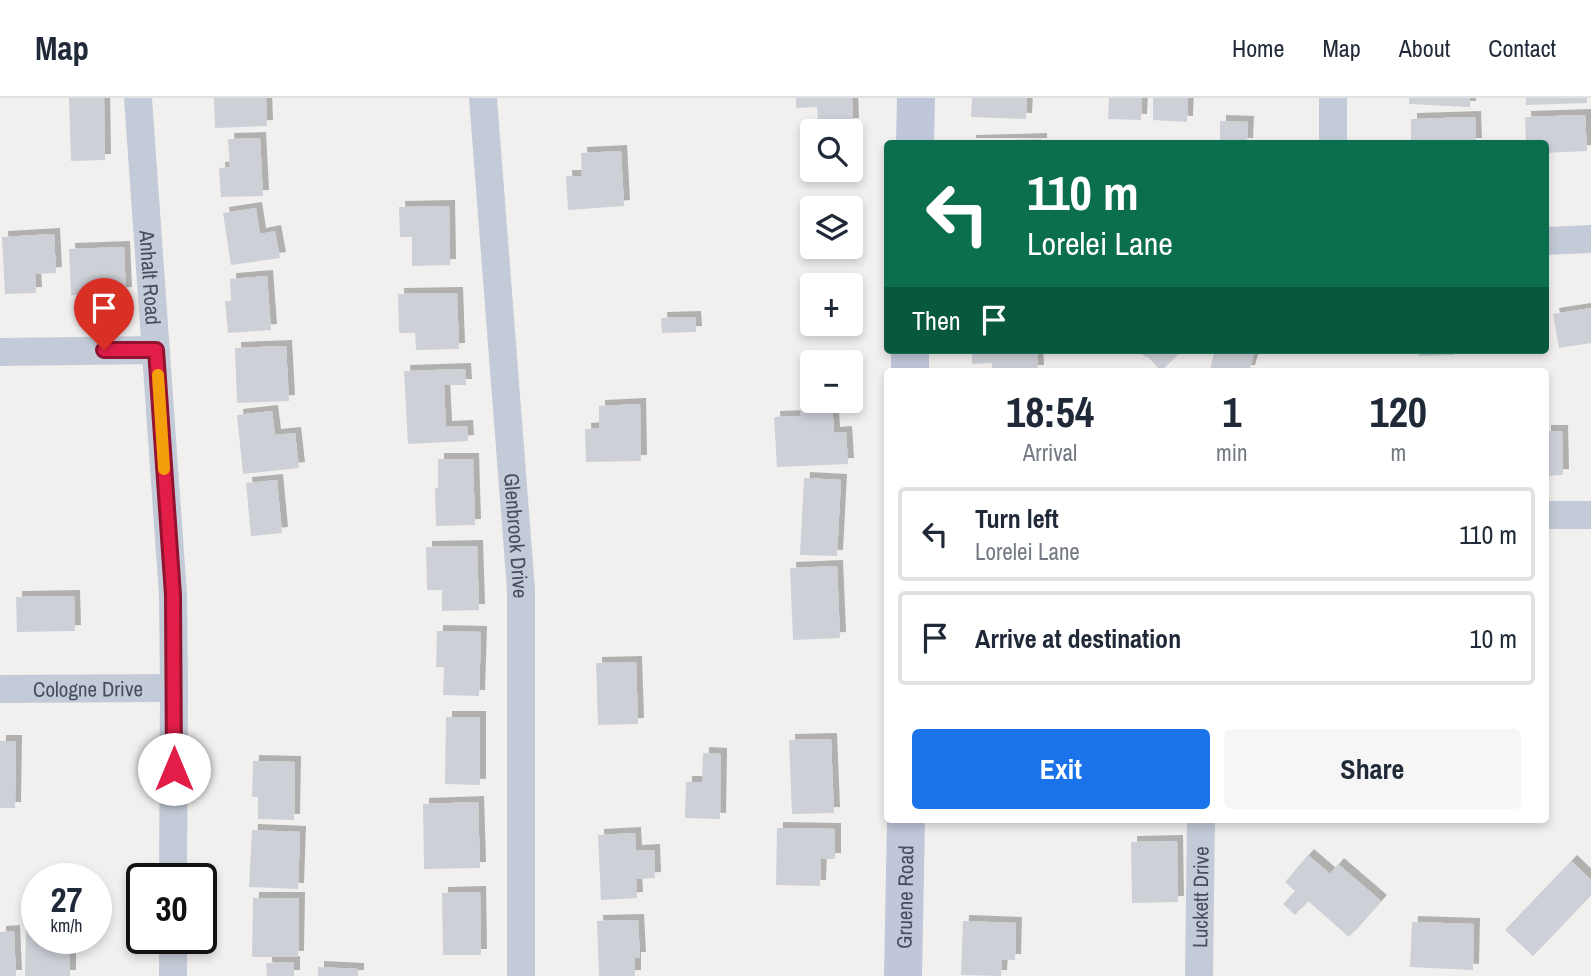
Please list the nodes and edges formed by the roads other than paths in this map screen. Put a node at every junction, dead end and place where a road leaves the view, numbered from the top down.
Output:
1 (138, 98) edge
2 (483, 98) edge
3 (916, 98) edge
4 (1333, 98) edge
5 (915, 140) edge
6 (1334, 140) edge
7 (1591, 239) edge
8 (1549, 241) edge
9 (156, 350) junction
10 (0, 352) edge
11 (1549, 515) edge
12 (1591, 515) edge
13 (174, 688) junction
14 (0, 689) edge
15 (906, 823) edge
16 (1201, 823) edge
17 (173, 863) edge
18 (173, 954) edge
19 (173, 976) edge
20 (521, 976) edge
21 (903, 976) edge
22 (1199, 976) edge

1 - 9 street, Anhalt Road
2 - 20 street, Glenbrook Drive
3 - 5 street
4 - 6 street
7 - 8 street
9 - 10 street
9 - 13 street, Anhalt Road
11 - 12 street
13 - 14 street, Cologne Drive
13 - 17 street, Anhalt Road
15 - 21 street, Gruene Road
16 - 22 street, Luckett Drive
18 - 19 street

